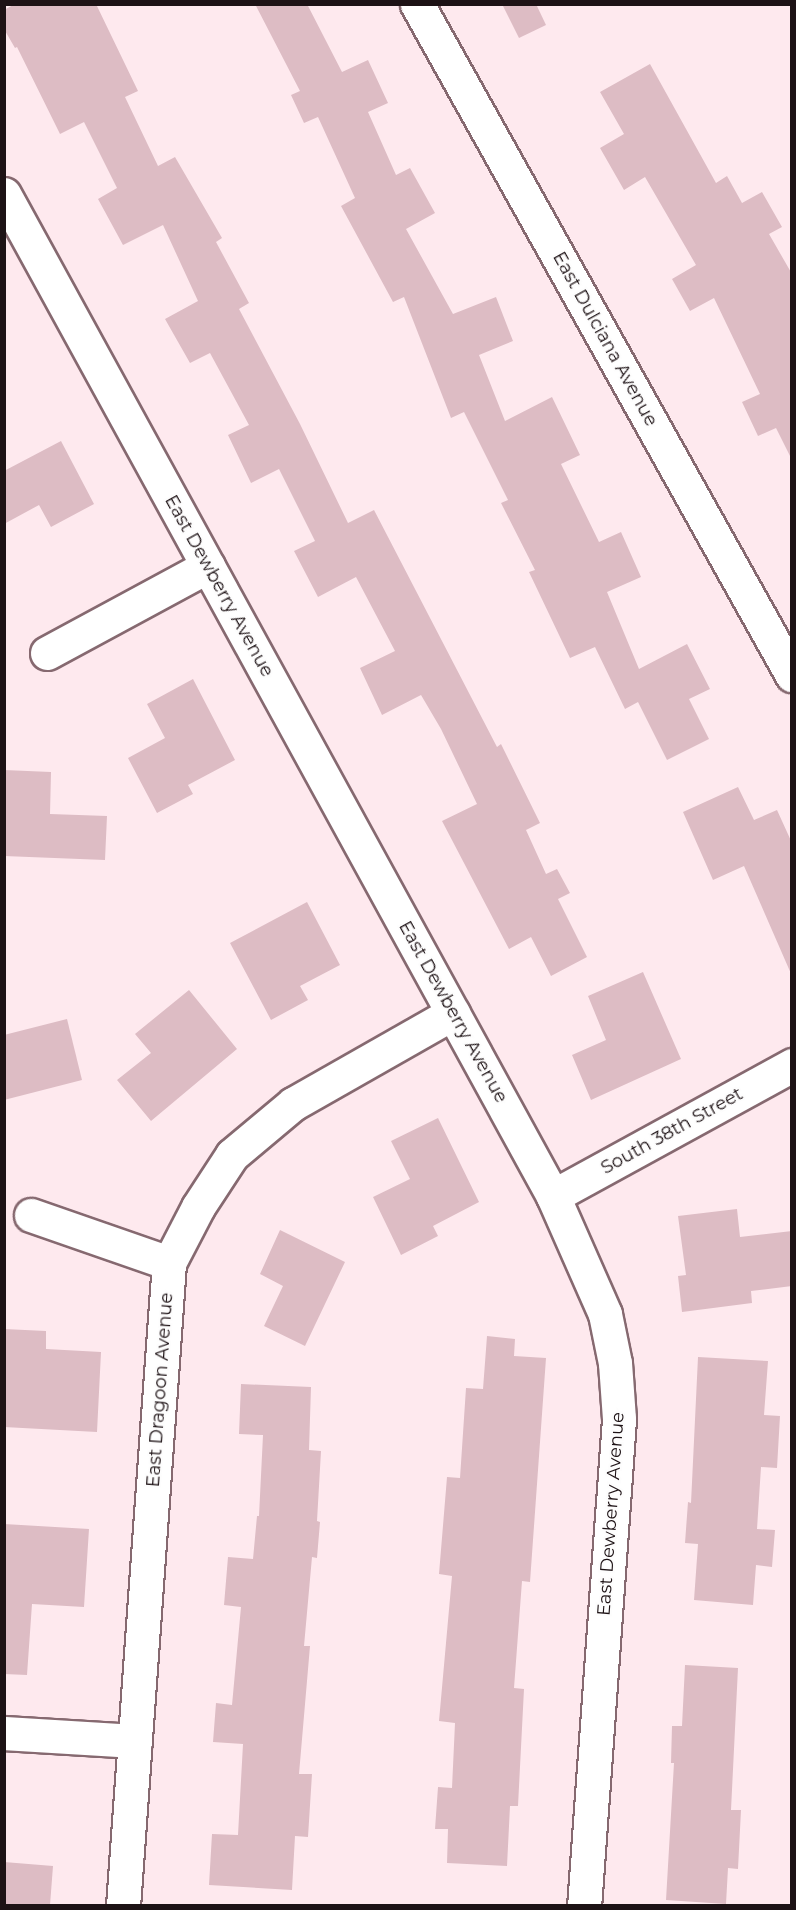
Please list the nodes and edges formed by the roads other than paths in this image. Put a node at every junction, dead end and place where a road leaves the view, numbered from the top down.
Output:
1 (417, 4) edge
2 (4, 194) edge
3 (208, 566) junction
4 (47, 653) dead end
5 (792, 675) edge
6 (453, 1013) junction
7 (792, 1065) edge
8 (554, 1196) junction
9 (31, 1215) dead end
10 (169, 1263) junction
11 (4, 1733) edge
12 (135, 1741) junction
13 (123, 1905) edge
14 (584, 1905) edge

1 - 5 street, East Dulciana Avenue
2 - 3 street, East Dewberry Avenue
3 - 4 street
3 - 6 street, East Dewberry Avenue
6 - 8 street, East Dewberry Avenue
6 - 10 street, East Dragoon Avenue
7 - 8 street, South 38th Street
8 - 14 street, East Dewberry Avenue
9 - 10 street
10 - 12 street, East Dragoon Avenue
11 - 12 street
12 - 13 street, East Dragoon Avenue

